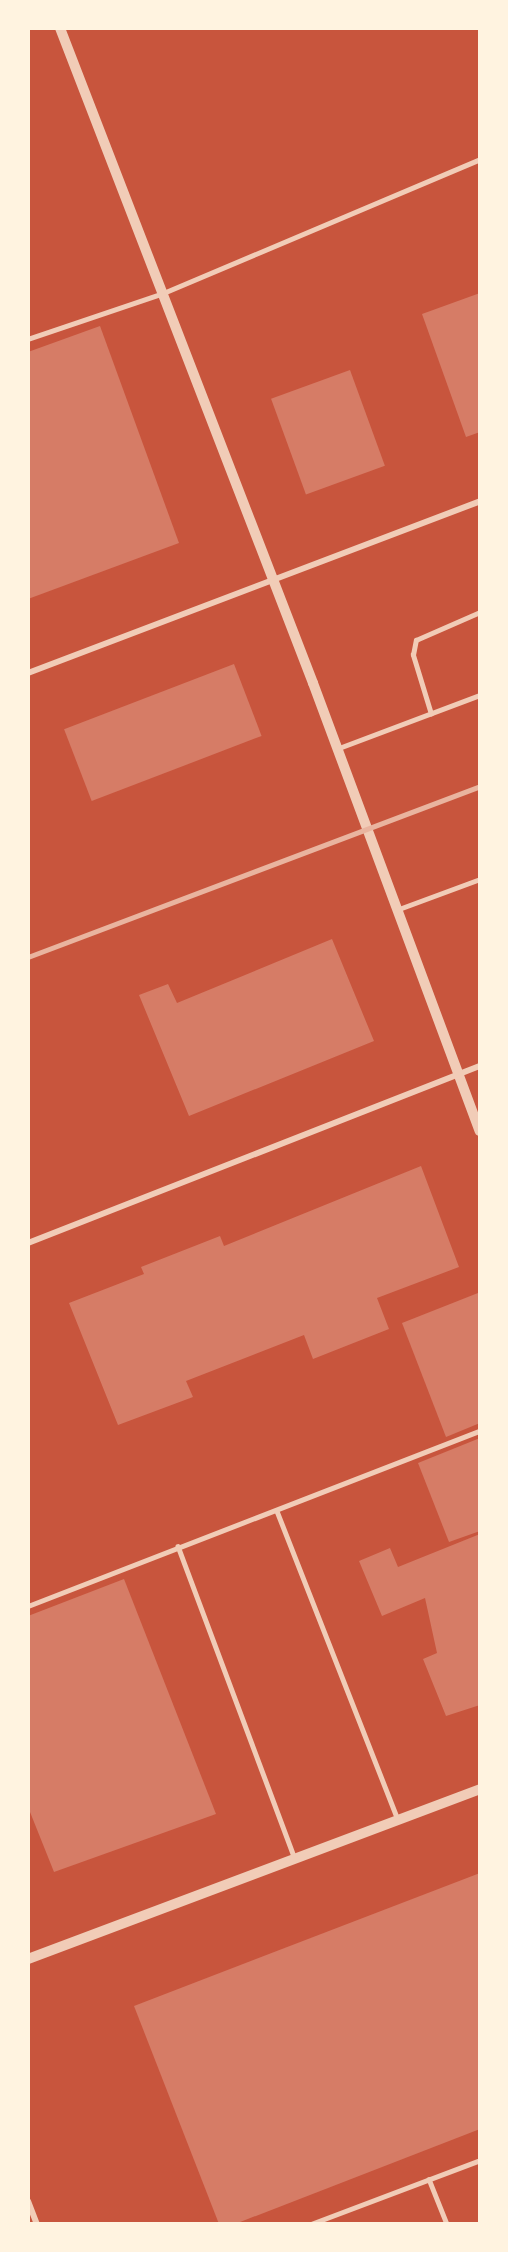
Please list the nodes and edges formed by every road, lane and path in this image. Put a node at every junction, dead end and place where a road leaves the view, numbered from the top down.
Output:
1 (60, 28) edge
2 (480, 159) edge
3 (161, 294) junction
4 (28, 339) edge
5 (480, 501) edge
6 (272, 580) junction
7 (480, 612) edge
8 (28, 673) edge
9 (480, 694) edge
10 (431, 714) junction
11 (337, 749) junction
12 (480, 879) edge
13 (396, 910) junction
14 (480, 1066) edge
15 (457, 1074) junction
16 (480, 1131) edge
17 (28, 1243) edge
18 (480, 1431) edge
19 (277, 1511) junction
20 (178, 1546) junction
21 (28, 1606) edge
22 (480, 1789) edge
23 (398, 1819) junction
24 (294, 1857) junction
25 (28, 1959) edge
26 (480, 2160) edge
27 (429, 2179) junction
28 (28, 2201) edge
29 (333, 2216) junction
30 (37, 2223) edge
31 (311, 2223) edge
32 (336, 2223) edge
33 (447, 2223) edge

1 - 3 street
2 - 3 lane
3 - 4 lane
3 - 6 street
5 - 6 street
6 - 8 street
6 - 11 street
7 - 10 lane
9 - 10 lane
10 - 11 lane
11 - 13 street
12 - 13 lane
13 - 15 street
14 - 15 street
15 - 16 street
15 - 17 street
18 - 19 lane
19 - 20 lane
19 - 23 lane
20 - 21 lane
20 - 24 lane
22 - 23 street
23 - 24 street
24 - 25 street
26 - 27 lane
27 - 29 lane
27 - 33 lane
28 - 30 street
29 - 31 lane
29 - 32 lane

